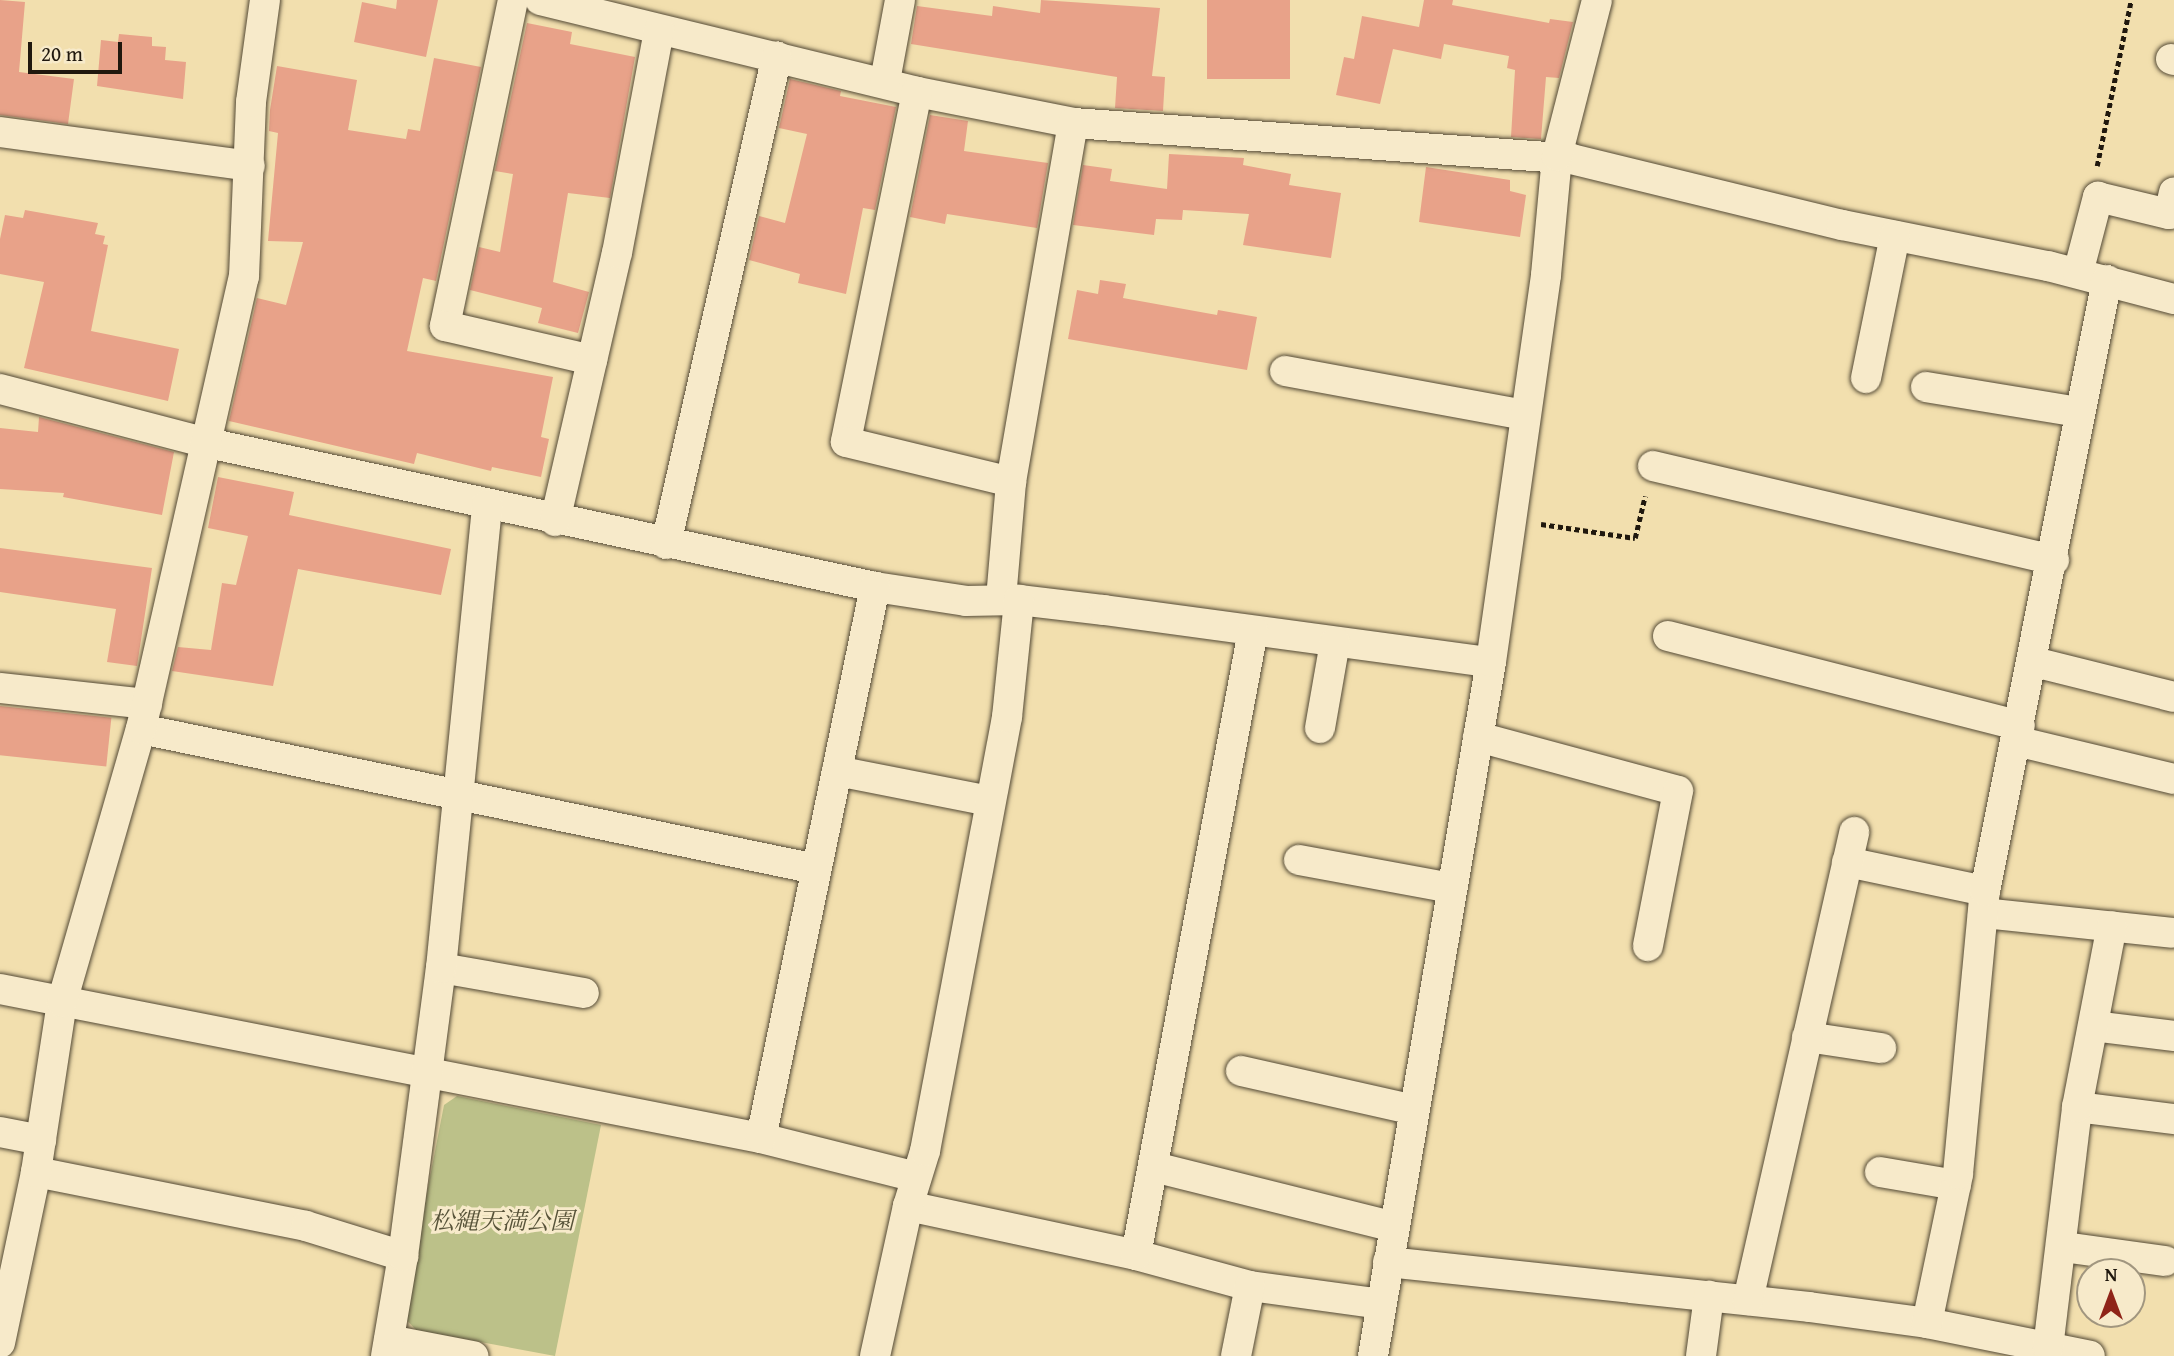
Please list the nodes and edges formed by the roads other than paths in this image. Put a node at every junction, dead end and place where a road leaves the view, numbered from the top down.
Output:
1 (265, 0) edge
2 (513, 0) edge
3 (543, 0) edge
4 (900, 0) edge
5 (1597, 0) edge
6 (659, 30) junction
7 (777, 56) junction
8 (885, 81) junction
9 (917, 92) junction
10 (1073, 123) junction
11 (1, 139) edge
12 (1557, 156) junction
13 (250, 166) junction
14 (2174, 193) edge
15 (1895, 236) junction
16 (2078, 273) junction
17 (2107, 280) junction
18 (2174, 299) edge
19 (592, 360) junction
20 (1285, 371) dead end
21 (1866, 378) dead end
22 (1926, 387) dead end
23 (0, 389) edge
24 (2079, 412) junction
25 (1525, 415) junction
26 (208, 443) junction
27 (1653, 467) road end
28 (1011, 482) junction
29 (487, 504) junction
30 (555, 521) junction
31 (666, 544) junction
32 (2054, 560) junction
33 (875, 587) junction
34 (1010, 600) junction
35 (1254, 631) junction
36 (1668, 636) dead end
37 (1335, 642) junction
38 (1491, 662) junction
39 (2034, 662) junction
40 (0, 688) edge
41 (2174, 697) edge
42 (144, 717) junction
43 (1320, 728) dead end
44 (2018, 734) junction
45 (1478, 737) junction
46 (836, 771) junction
47 (2174, 779) edge
48 (457, 791) junction
49 (990, 801) junction
50 (1854, 832) dead end
51 (1299, 860) dead end
52 (1847, 862) junction
53 (816, 869) junction
54 (1451, 888) junction
55 (1984, 902) junction
56 (2112, 926) junction
57 (2172, 933) dead end
58 (1648, 946) dead end
59 (441, 968) junction
60 (0, 989) edge
61 (584, 993) dead end
62 (62, 1002) junction
63 (2093, 1026) junction
64 (2174, 1036) edge
65 (1807, 1037) junction
66 (1881, 1048) dead end
67 (1241, 1071) dead end
68 (427, 1075) junction
69 (2077, 1107) junction
70 (1414, 1110) junction
71 (2174, 1119) edge
72 (0, 1132) edge
73 (761, 1139) junction
74 (41, 1140) junction
75 (1154, 1167) junction
76 (36, 1172) junction
77 (1880, 1172) dead end
78 (916, 1177) junction
79 (1956, 1185) junction
80 (908, 1206) junction
81 (1394, 1227) junction
82 (2063, 1247) junction
83 (1136, 1255) junction
84 (403, 1256) junction
85 (2165, 1261) dead end
86 (1388, 1262) junction
87 (1250, 1286) junction
88 (1709, 1296) junction
89 (1748, 1300) junction
90 (1381, 1304) junction
91 (1927, 1323) junction
92 (0, 1343) edge
93 (387, 1348) edge
94 (2009, 1348) edge
95 (2048, 1348) junction
96 (884, 1354) edge
97 (473, 1356) edge
98 (1236, 1356) edge
99 (1373, 1356) edge
100 (1701, 1356) edge
101 (2090, 1356) edge

1 - 13 street
2 - 19 street
3 - 6 street
4 - 8 street
5 - 12 street
6 - 7 street
6 - 19 street
7 - 8 street
7 - 31 street
8 - 9 street
9 - 10 street
9 - 28 street
10 - 12 street
10 - 28 street
11 - 13 street
12 - 15 street
12 - 25 street
13 - 26 street
14 - 16 street
15 - 16 street
15 - 21 street
16 - 17 street
17 - 18 street
17 - 24 street
19 - 30 street
20 - 25 street
22 - 24 street
23 - 26 street
24 - 32 street
25 - 38 street
26 - 29 street
26 - 42 street
27 - 32 street
28 - 34 street
29 - 30 street
29 - 48 street
30 - 31 street
31 - 33 street
32 - 39 street
33 - 34 street
33 - 46 street
34 - 35 street
34 - 49 street
35 - 37 street
35 - 75 street
36 - 44 street
37 - 38 street
37 - 43 street
38 - 45 street
39 - 41 street
39 - 44 street
40 - 42 street
42 - 48 street
42 - 62 street
44 - 47 street
44 - 55 street
45 - 54 street
45 - 58 street
46 - 49 street
46 - 53 street
48 - 53 street
48 - 59 street
49 - 78 street
50 - 52 street
51 - 54 street
52 - 55 street
52 - 65 street
53 - 73 street
54 - 70 street
55 - 56 street
55 - 79 street
56 - 57 street
56 - 63 street
59 - 61 street
59 - 68 street
60 - 62 street
62 - 68 street
62 - 74 street
63 - 64 street
63 - 69 street
65 - 66 street
65 - 89 street
67 - 70 street
68 - 73 street
68 - 84 street
69 - 71 street
69 - 82 street
70 - 81 street
72 - 74 street
73 - 78 street
74 - 76 street
75 - 81 street
75 - 83 street
76 - 84 street
76 - 92 street
77 - 79 street
78 - 80 street
79 - 91 street
80 - 83 street
80 - 96 street
81 - 86 street
82 - 85 street
82 - 95 street
83 - 87 street
84 - 93 street
86 - 88 street
86 - 90 street
87 - 90 street
87 - 98 street
88 - 89 street
88 - 100 street
89 - 91 street
90 - 99 street
91 - 94 street
93 - 97 street
94 - 95 street
95 - 101 street

